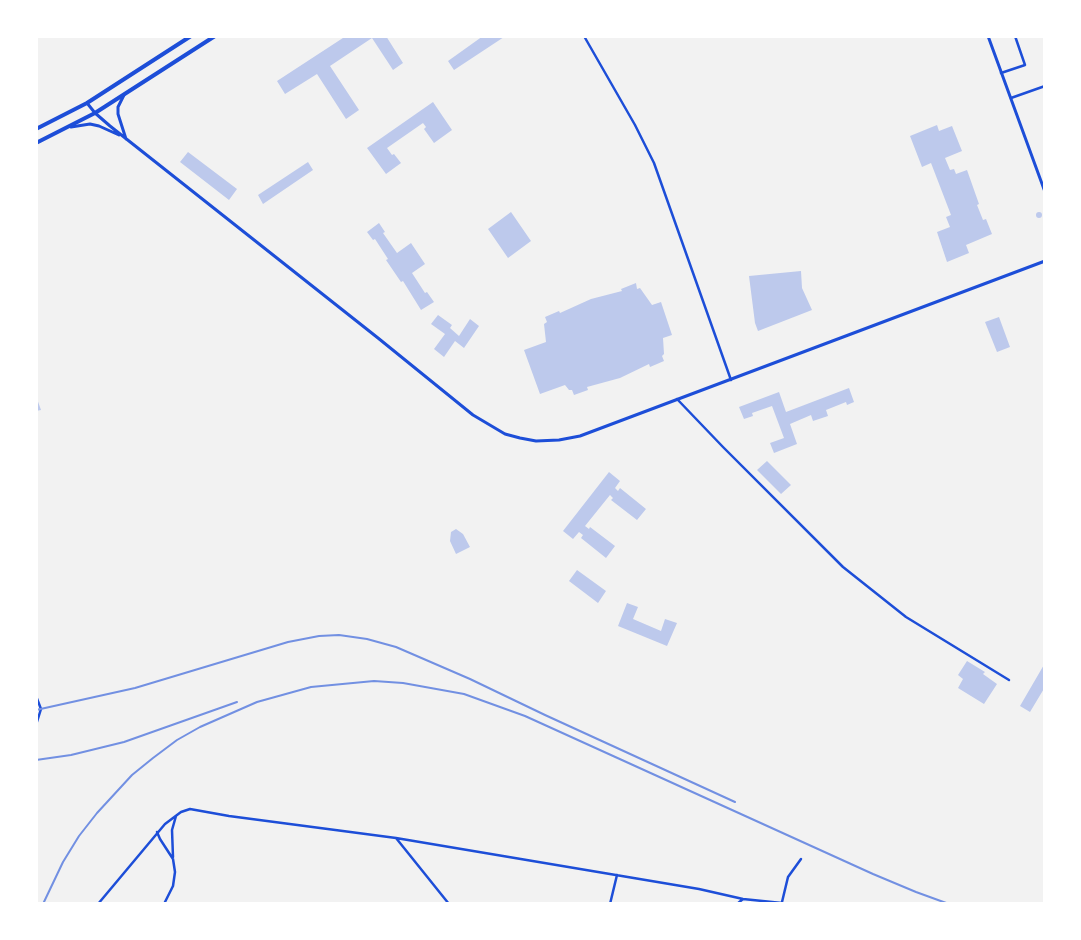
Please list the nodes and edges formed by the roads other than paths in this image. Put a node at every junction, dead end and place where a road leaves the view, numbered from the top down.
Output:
1 (191, 36) edge
2 (215, 36) edge
3 (584, 36) edge
4 (988, 36) edge
5 (1015, 36) edge
6 (1001, 73) junction
7 (1045, 86) edge
8 (124, 95) junction
9 (1010, 98) junction
10 (87, 103) junction
11 (95, 113) junction
12 (68, 127) junction
13 (36, 129) edge
14 (126, 139) junction
15 (36, 143) edge
16 (1045, 192) edge
17 (1045, 261) edge
18 (731, 380) junction
19 (677, 399) junction
20 (1009, 680) dead end
21 (36, 696) edge
22 (36, 726) edge
23 (176, 816) junction
24 (157, 832) junction
25 (396, 838) junction
26 (173, 859) junction
27 (801, 859) dead end
28 (617, 875) junction
29 (743, 900) junction
30 (166, 903) edge
31 (782, 903) edge
32 (98, 904) edge
33 (449, 904) edge
34 (610, 904) edge
35 (737, 904) edge

1 - 10 main road
2 - 8 main road
3 - 18 street
4 - 6 main road
5 - 6 street
6 - 9 main road
7 - 9 street
8 - 11 main road
8 - 14 main road
9 - 16 main road
10 - 11 main road
10 - 13 main road
11 - 12 main road
11 - 14 main road
12 - 14 main road
12 - 15 main road
14 - 19 main road
17 - 18 main road
18 - 19 main road
19 - 20 street
21 - 22 street
23 - 24 street
23 - 25 street
23 - 26 street
24 - 26 street
24 - 32 street
25 - 28 street
25 - 33 street
26 - 30 street
27 - 31 street
28 - 29 street
28 - 34 street
29 - 31 street
29 - 35 street

